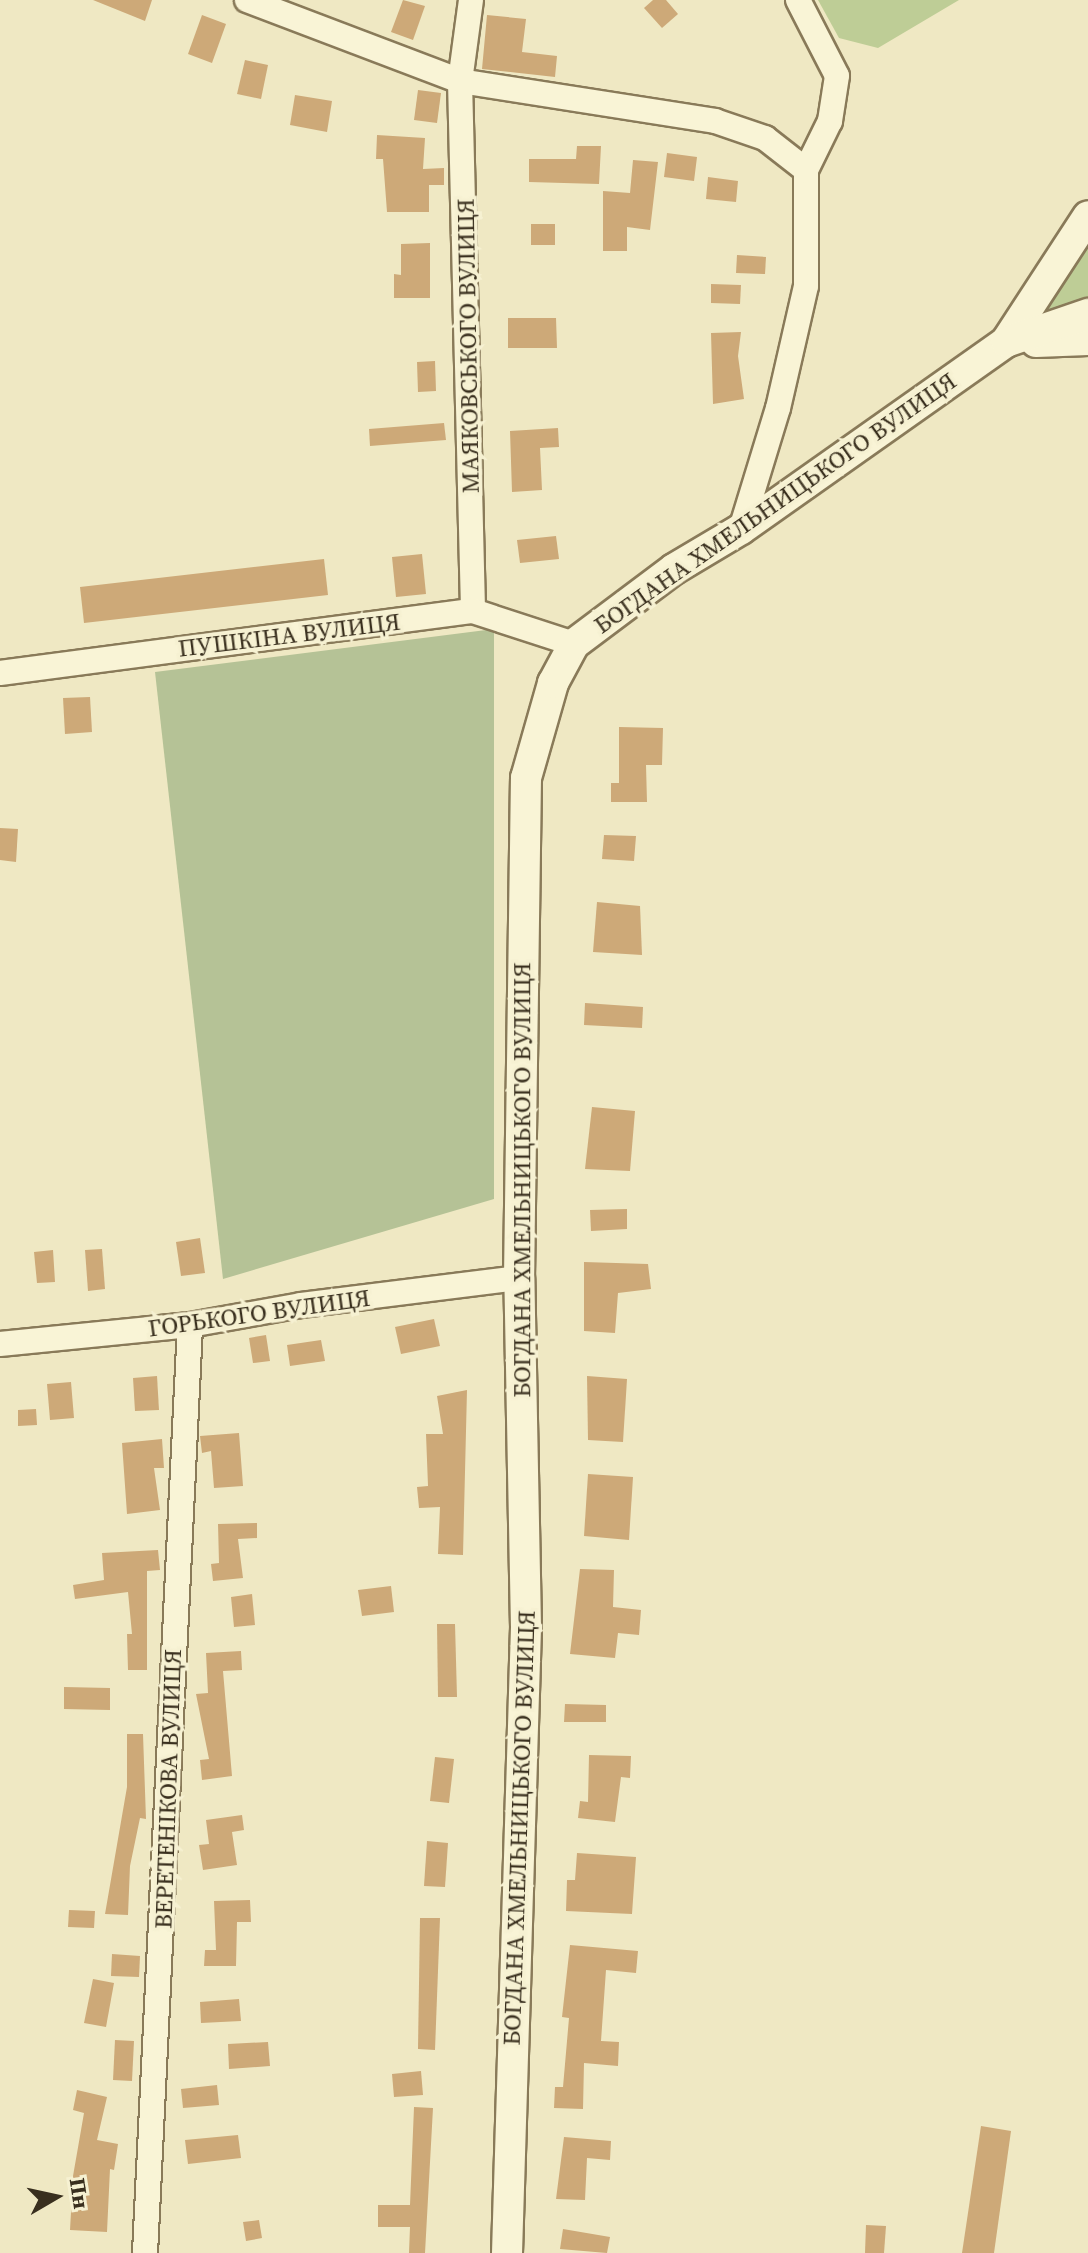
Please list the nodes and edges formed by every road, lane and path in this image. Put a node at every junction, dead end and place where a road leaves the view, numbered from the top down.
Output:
1 (247, 0) edge
2 (471, 0) edge
3 (798, 0) edge
4 (460, 81) junction
5 (806, 170) junction
6 (1088, 216) edge
7 (1088, 314) edge
8 (1088, 340) edge
9 (1006, 342) junction
10 (741, 529) junction
11 (473, 611) junction
12 (574, 644) junction
13 (0, 673) edge
14 (519, 1278) junction
15 (190, 1325) junction
16 (0, 1344) edge
17 (145, 2253) edge
18 (507, 2253) edge

1 - 4 street
2 - 4 street, МАЯКОВСЬКОГО ВУЛИЦЯ
3 - 5 street
4 - 5 street
4 - 11 street, МАЯКОВСЬКОГО ВУЛИЦЯ
5 - 10 street
6 - 9 street
7 - 9 street
8 - 9 street
9 - 10 street, БОГДАНА ХМЕЛЬНИЦЬКОГО ВУЛИЦЯ
10 - 12 street, БОГДАНА ХМЕЛЬНИЦЬКОГО ВУЛИЦЯ
11 - 12 street, ПУШКІНА ВУЛИЦЯ
11 - 13 street, ПУШКІНА ВУЛИЦЯ
12 - 14 street, БОГДАНА ХМЕЛЬНИЦЬКОГО ВУЛИЦЯ
14 - 15 street, ГОРЬКОГО ВУЛИЦЯ
14 - 18 street, БОГДАНА ХМЕЛЬНИЦЬКОГО ВУЛИЦЯ
15 - 16 street, ГОРЬКОГО ВУЛИЦЯ
15 - 17 street, ВЕРЕТЕНІКОВА ВУЛИЦЯ

